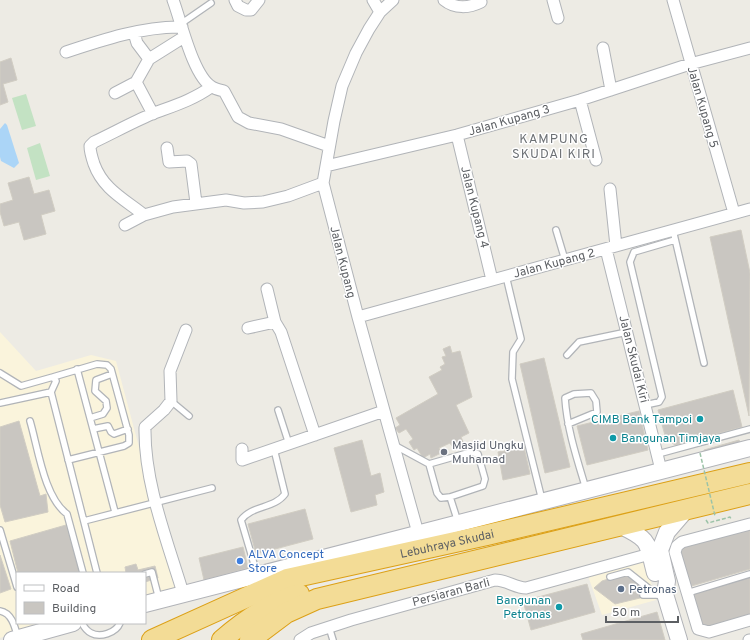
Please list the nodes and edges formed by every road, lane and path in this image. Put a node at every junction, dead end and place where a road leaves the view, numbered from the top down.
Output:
1 (173, 0) edge
2 (235, 0) edge
3 (259, 0) edge
4 (373, 0) edge
5 (393, 0) edge
6 (444, 0) edge
7 (553, 0) edge
8 (673, 0) edge
9 (481, 2) dead end
10 (211, 3) dead end
11 (380, 12) junction
12 (558, 18) dead end
13 (183, 29) junction
14 (134, 33) junction
15 (603, 48) dead end
16 (750, 48) edge
17 (66, 52) dead end
18 (149, 59) junction
19 (690, 64) junction
20 (136, 82) junction
21 (211, 87) junction
22 (611, 90) junction
23 (115, 93) dead end
24 (580, 100) junction
25 (153, 114) junction
26 (457, 135) junction
27 (329, 146) junction
28 (167, 148) dead end
29 (596, 160) dead end
30 (326, 166) junction
31 (323, 183) junction
32 (610, 189) dead end
33 (196, 203) junction
34 (750, 209) edge
35 (734, 213) junction
36 (144, 215) junction
37 (124, 225) dead end
38 (556, 230) dead end
39 (674, 235) junction
40 (611, 247) junction
41 (565, 260) junction
42 (506, 276) junction
43 (492, 280) junction
44 (267, 289) dead end
45 (358, 317) junction
46 (275, 322) junction
47 (248, 328) dead end
48 (186, 330) dead end
49 (627, 332) junction
50 (567, 356) dead end
51 (704, 363) dead end
52 (77, 369) junction
53 (0, 373) edge
54 (112, 374) junction
55 (53, 377) junction
56 (51, 392) junction
57 (170, 401) junction
58 (0, 403) edge
59 (645, 405) junction
60 (278, 410) dead end
61 (384, 410) junction
62 (189, 416) dead end
63 (90, 418) junction
64 (30, 421) dead end
65 (568, 424) junction
66 (93, 429) junction
67 (128, 429) junction
68 (750, 429) edge
69 (315, 435) junction
70 (289, 444) junction
71 (394, 444) junction
72 (750, 448) edge
73 (242, 449) dead end
74 (274, 450) junction
75 (100, 452) junction
76 (700, 453) dead end
77 (68, 460) junction
78 (659, 462) junction
79 (429, 464) junction
80 (750, 473) edge
81 (212, 488) dead end
82 (586, 489) junction
83 (750, 494) edge
84 (450, 497) junction
85 (542, 500) junction
86 (156, 503) junction
87 (686, 510) junction
88 (115, 512) junction
89 (730, 517) dead end
90 (84, 521) junction
91 (458, 522) junction
92 (750, 524) edge
93 (621, 526) junction
94 (0, 530) edge
95 (418, 533) junction
96 (487, 535) junction
97 (650, 554) junction
98 (604, 567) junction
99 (84, 572) edge
100 (97, 572) edge
101 (146, 574) edge
102 (257, 574) junction
103 (750, 574) edge
104 (16, 583) edge
105 (687, 593) junction
106 (182, 594) junction
107 (661, 594) junction
108 (643, 595) dead end
109 (152, 602) edge
110 (0, 611) edge
111 (750, 620) edge
112 (69, 624) edge
113 (83, 624) edge
114 (119, 624) edge
115 (329, 627) junction
116 (15, 639) edge
117 (152, 640) edge
118 (222, 640) edge
119 (250, 640) edge
120 (300, 640) edge
121 (332, 640) edge
122 (679, 640) edge

1 - 13 street
2 - 3 street
4 - 11 street
5 - 11 street, Jalan Kupang
6 - 9 street
7 - 12 street
8 - 19 street, Jalan Kupang 5
10 - 13 lane
11 - 27 street, Jalan Kupang
13 - 14 street
13 - 18 street
13 - 21 street
14 - 17 street
14 - 18 street
15 - 22 street
16 - 19 street, Jalan Kupang 3
18 - 20 street
19 - 22 street, Jalan Kupang 3
19 - 35 street, Jalan Kupang 5
20 - 23 street
20 - 25 street
21 - 25 street
21 - 27 street
22 - 24 street, Jalan Kupang 3
24 - 26 street, Jalan Kupang 3
24 - 29 street
25 - 36 street
26 - 30 street, Jalan Kupang 3
26 - 43 street, Jalan Kupang 4
27 - 30 street, Jalan Kupang
28 - 33 street
30 - 31 street, Jalan Kupang
31 - 33 street
31 - 45 street, Jalan Kupang
32 - 40 street, Jalan Skudai Kiri
33 - 36 street
34 - 35 street, Jalan Kupang 2
35 - 39 street, Jalan Kupang 2
36 - 37 street
38 - 41 lane
39 - 40 street, Jalan Kupang 2
39 - 51 lane
39 - 59 lane
40 - 41 street, Jalan Kupang 2
40 - 49 street, Jalan Skudai Kiri
41 - 42 street, Jalan Kupang 2
42 - 43 street, Jalan Kupang 2
42 - 85 lane
43 - 45 street, Jalan Kupang 2
44 - 46 street
45 - 61 street, Jalan Kupang
46 - 47 street
46 - 69 street
48 - 57 street
49 - 50 lane
49 - 59 street, Jalan Skudai Kiri
52 - 54 lane
52 - 55 lane
52 - 63 lane
53 - 55 lane
54 - 63 lane
54 - 67 lane
55 - 56 lane
56 - 58 lane
56 - 77 lane
57 - 62 lane
57 - 86 street
59 - 78 street, Jalan Skudai Kiri
60 - 70 lane
61 - 69 street
61 - 71 street, Jalan Kupang
63 - 66 lane
64 - 99 lane
65 - 65 lane
65 - 82 lane
66 - 67 lane
66 - 75 lane
67 - 75 lane
68 - 78 lane
69 - 70 street
70 - 74 street
71 - 79 lane
71 - 95 street, Jalan Kupang
72 - 78 street
73 - 74 street
74 - 102 lane
75 - 77 lane
75 - 88 lane
76 - 89 path, bridge
77 - 90 lane
78 - 82 street
79 - 84 lane
79 - 84 lane
80 - 96 highway, Lebuhraya Skudai
81 - 86 lane
82 - 85 street
83 - 87 highway, Lebuhraya Skudai
84 - 91 lane
85 - 91 street
86 - 88 lane
86 - 106 street
87 - 93 highway, Lebuhraya Skudai
87 - 107 street
88 - 90 lane
90 - 100 lane
91 - 95 street
92 - 105 street
93 - 97 street
93 - 119 highway, Lebuhraya Skudai
94 - 104 lane
95 - 102 street
96 - 117 highway, Lebuhraya Skudai
96 - 118 highway
97 - 98 street, Persiaran Barli
97 - 107 street
98 - 107 lane
98 - 115 street, Persiaran Barli
101 - 109 lane
102 - 106 street
103 - 105 lane
105 - 111 street
106 - 109 street
107 - 108 lane
107 - 122 street
110 - 116 lane
112 - 116 street
113 - 114 lane
115 - 120 street, Persiaran Barli
115 - 121 lane

